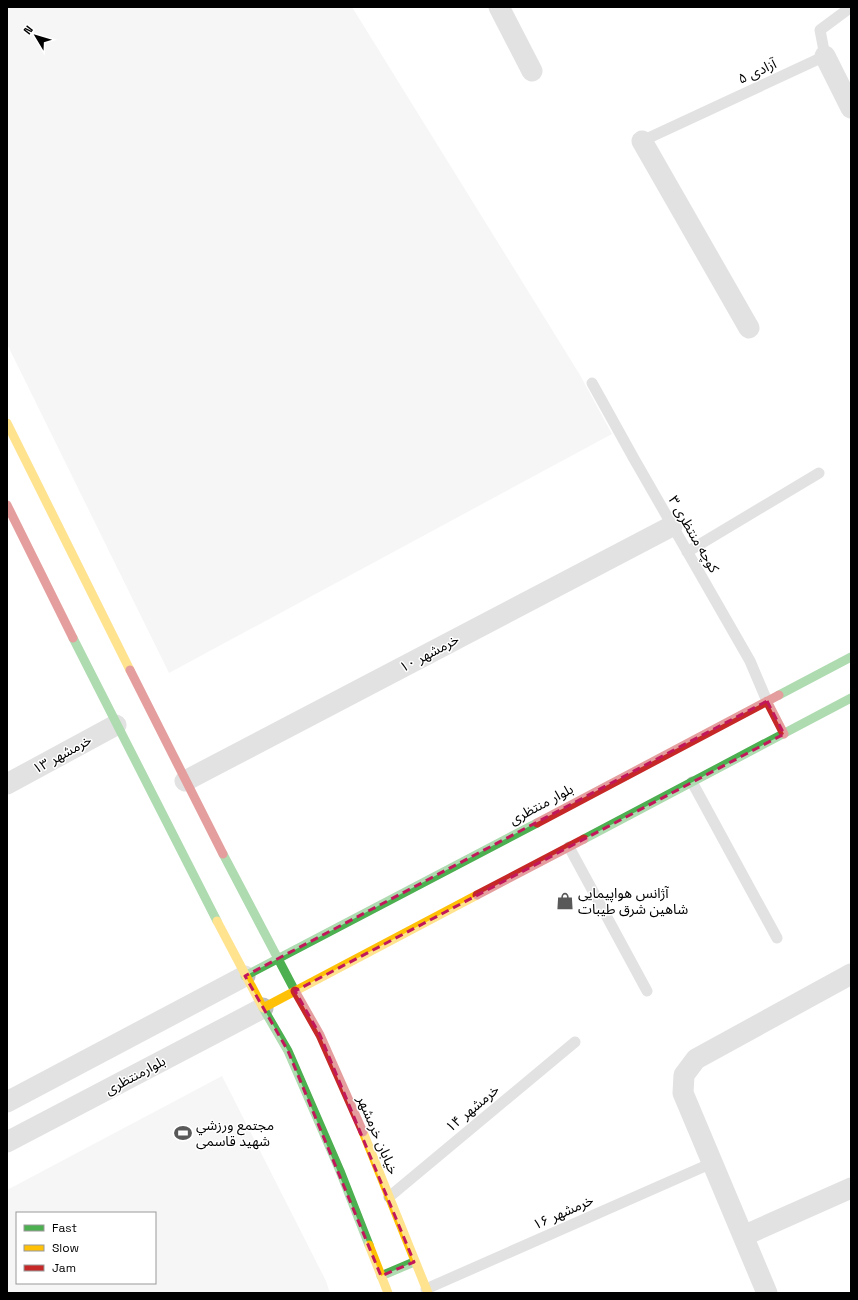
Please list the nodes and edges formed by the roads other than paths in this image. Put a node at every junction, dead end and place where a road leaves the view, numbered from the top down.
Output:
1 (499, 7) edge
2 (851, 7) edge
3 (825, 56) junction
4 (532, 71) dead end
5 (851, 108) edge
6 (642, 141) joint
7 (750, 328) dead end
8 (592, 383) dead end
9 (7, 423) edge
10 (819, 474) dead end
11 (7, 505) edge
12 (672, 526) junction
13 (687, 552) junction
14 (851, 656) edge
15 (767, 701) junction
16 (850, 702) edge
17 (116, 724) junction
18 (784, 734) junction
19 (185, 781) junction
20 (692, 782) junction
21 (7, 784) edge
22 (569, 847) junction
23 (777, 938) dead end
24 (277, 960) junction
25 (851, 974) edge
26 (245, 976) junction
27 (295, 991) junction
28 (647, 991) dead end
29 (263, 1008) junction
30 (575, 1042) dead end
31 (7, 1102) edge
32 (7, 1142) edge
33 (712, 1163) junction
34 (851, 1188) edge
35 (389, 1197) junction
36 (743, 1236) junction
37 (414, 1262) junction
38 (381, 1276) junction
39 (427, 1291) edge
40 (388, 1293) edge
41 (767, 1293) edge

1 - 4 street
2 - 3 lane
3 - 5 street
3 - 6 lane, آزادی ۵
6 - 7 street
8 - 12 lane, کوچه منتظری ۳
9 - 19 main road, خیابان خرمشهر
10 - 13 lane
11 - 17 main road
12 - 13 lane, کوچه منتظری ۳
12 - 19 street, خرمشهر ۱۰
13 - 15 lane, کوچه منتظری ۳
14 - 15 main road, بلوار منتظری
15 - 18 main road
15 - 24 main road, بلوار منتظری
16 - 18 main road
17 - 21 street, خرمشهر ۱۳
17 - 26 main road
18 - 20 main road
19 - 24 main road, خیابان خرمشهر
20 - 22 main road
20 - 23 lane
22 - 27 main road
22 - 28 lane
24 - 26 main road, بلوار منتظری
24 - 27 main road, خیابان خرمشهر
25 - 33 street
26 - 29 main road
26 - 31 street
27 - 29 main road
27 - 35 main road, خیابان خرمشهر
29 - 32 street, بلوارمنتظری
29 - 38 main road
30 - 35 lane, خرمشهر ۱۴
33 - 36 street
33 - 39 lane, خرمشهر ۱۶
34 - 36 street
35 - 37 main road, خیابان خرمشهر
36 - 41 street
37 - 38 main road
37 - 39 main road, خیابان خرمشهر
38 - 40 main road

